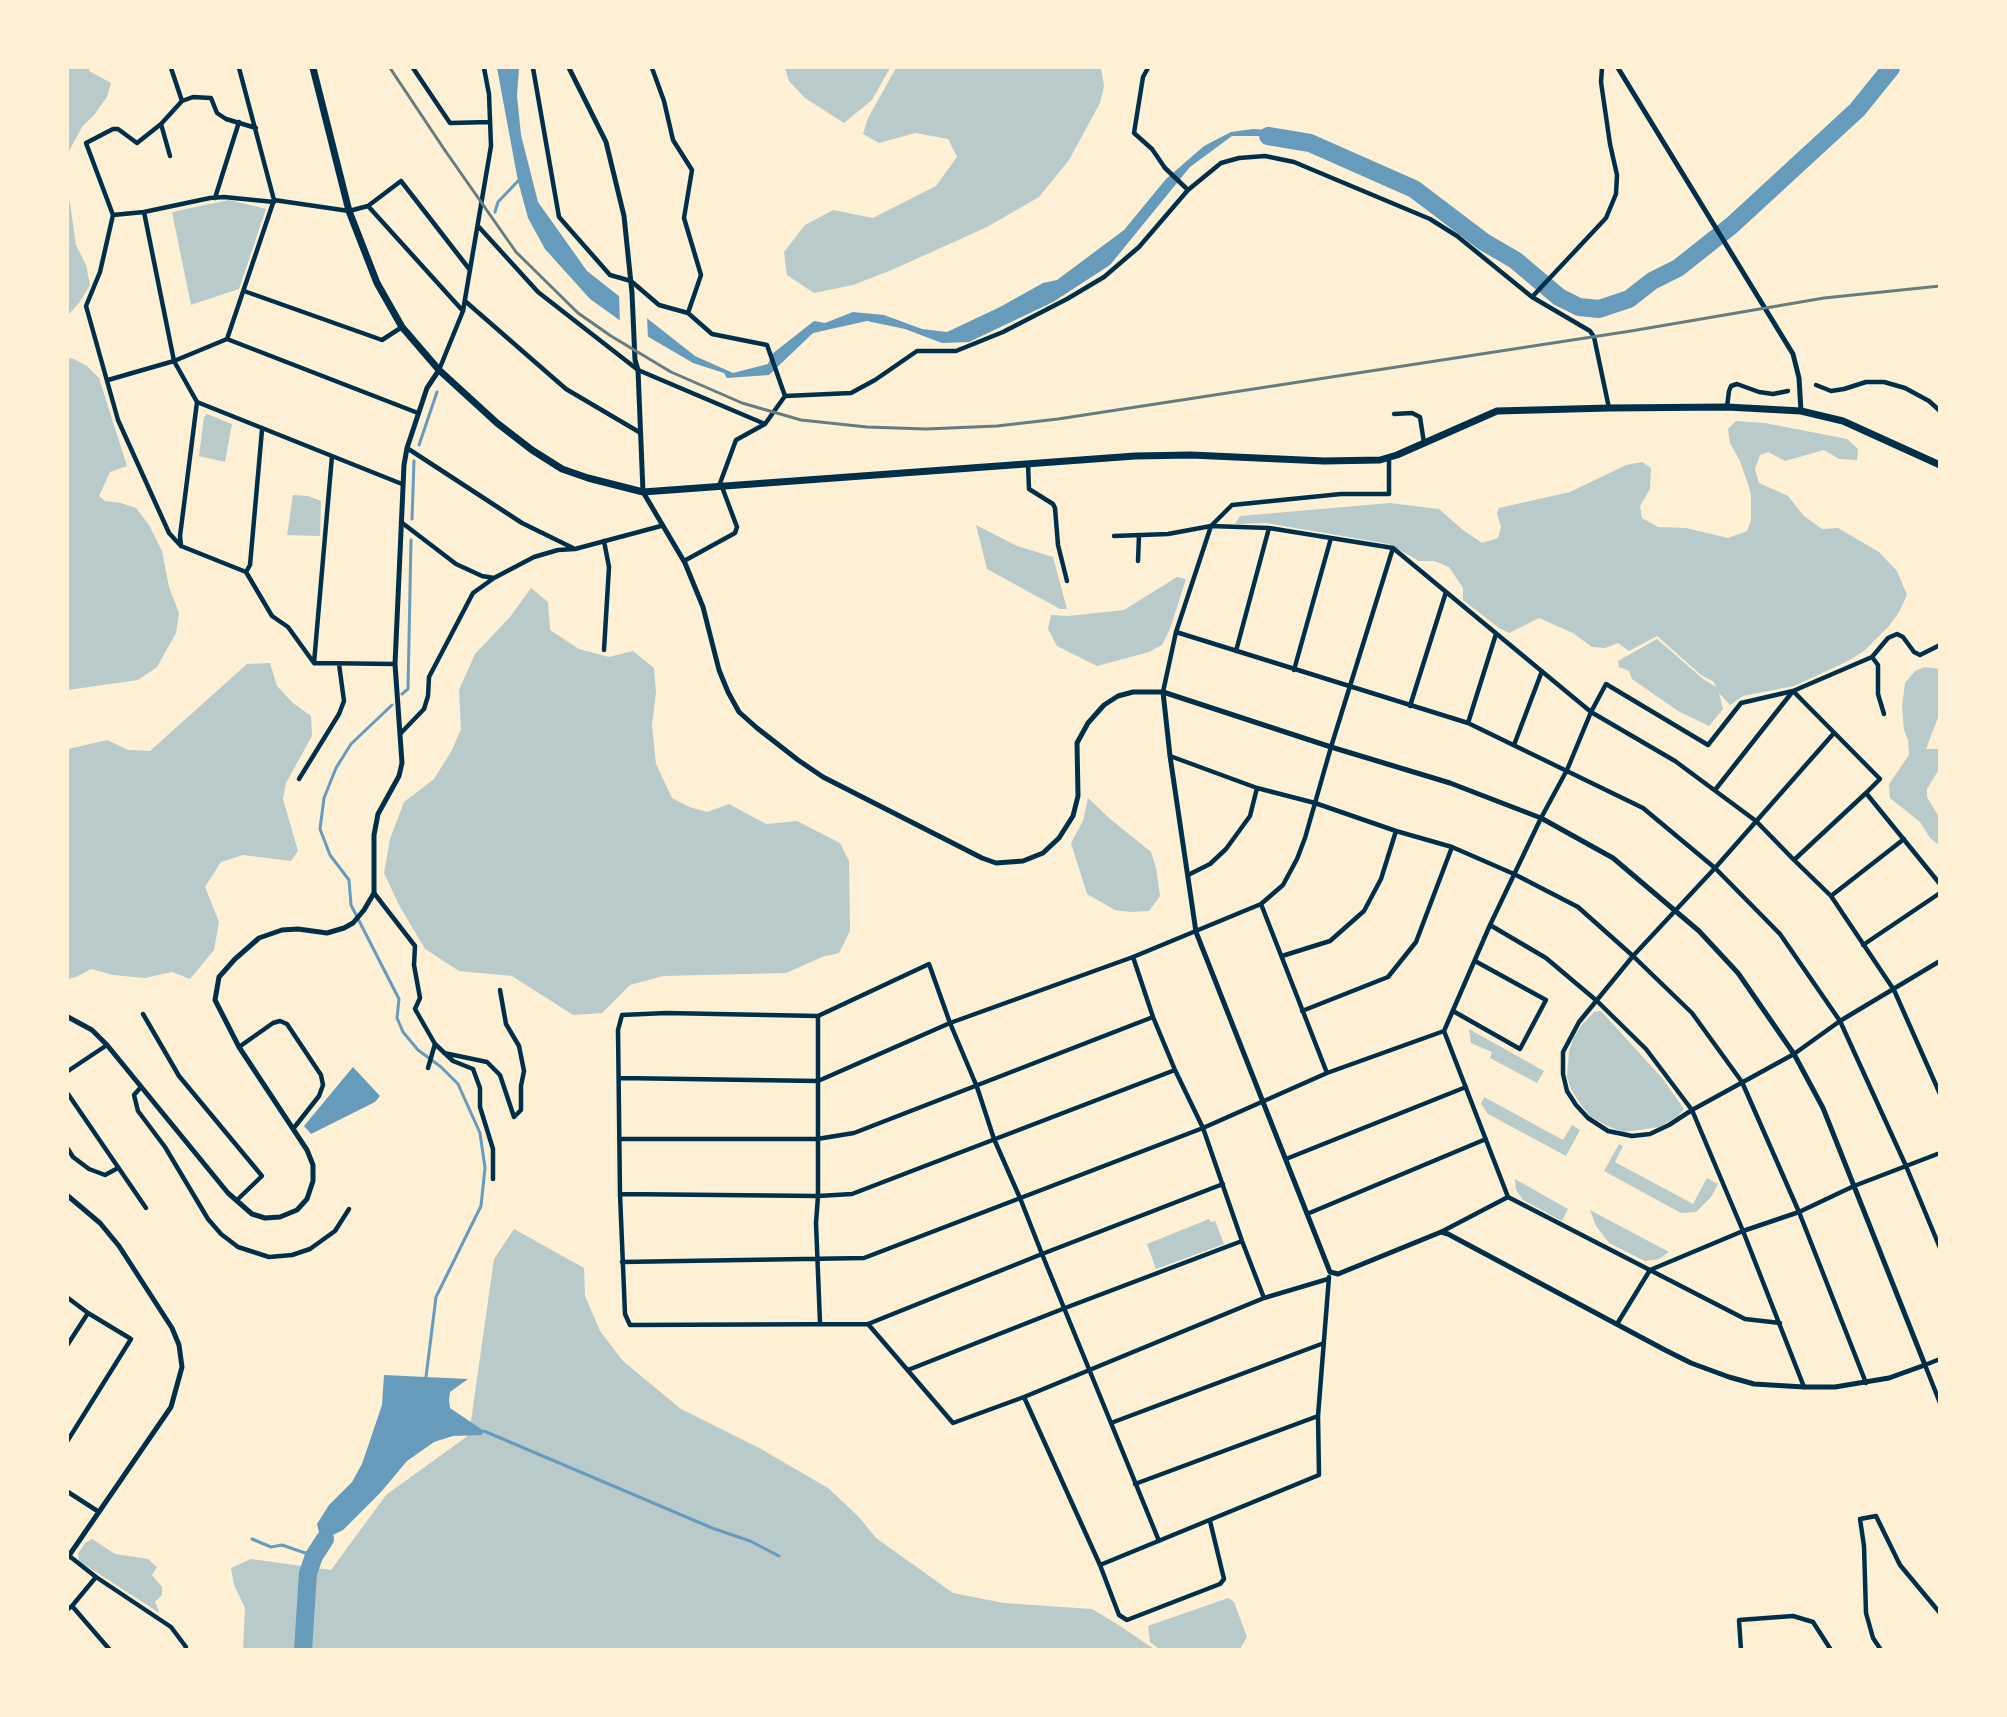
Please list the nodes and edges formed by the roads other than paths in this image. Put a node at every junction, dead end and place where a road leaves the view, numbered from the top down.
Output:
1 (171, 68) edge
2 (239, 68) edge
3 (313, 68) edge
4 (413, 68) edge
5 (484, 68) edge
6 (533, 68) edge
7 (569, 68) edge
8 (652, 68) edge
9 (1148, 68) edge
10 (1602, 68) edge
11 (1618, 68) edge
12 (182, 101) junction
13 (238, 122) junction
14 (490, 122) junction
15 (161, 124) junction
16 (256, 128) junction
17 (170, 156) dead end
18 (1186, 189) junction
19 (215, 198) junction
20 (274, 201) junction
21 (368, 206) junction
22 (349, 211) junction
23 (144, 212) junction
24 (113, 215) junction
25 (478, 226) junction
26 (471, 271) junction
27 (631, 281) junction
28 (244, 291) junction
29 (1534, 295) junction
30 (465, 301) junction
31 (463, 310) junction
32 (688, 313) junction
33 (402, 327) junction
34 (226, 339) junction
35 (174, 361) junction
36 (439, 370) junction
37 (638, 370) junction
38 (108, 380) junction
39 (1816, 385) dead end
40 (1788, 391) dead end
41 (785, 396) junction
42 (197, 402) junction
43 (1727, 407) junction
44 (1609, 408) junction
45 (1801, 411) junction
46 (1940, 411) edge
47 (418, 412) junction
48 (1394, 414) dead end
49 (765, 424) junction
50 (262, 430) junction
51 (639, 432) junction
52 (1424, 443) junction
53 (407, 448) junction
54 (332, 456) junction
55 (1389, 457) junction
56 (1028, 464) junction
57 (1940, 465) edge
58 (402, 484) junction
59 (720, 487) junction
60 (643, 492) junction
61 (401, 522) junction
62 (662, 526) junction
63 (1211, 526) junction
64 (1269, 528) junction
65 (1139, 535) junction
66 (1114, 536) dead end
67 (1331, 538) junction
68 (604, 541) junction
69 (181, 546) junction
70 (1393, 548) junction
71 (575, 549) junction
72 (684, 561) junction
73 (1138, 561) dead end
74 (246, 572) junction
75 (494, 578) junction
76 (1067, 581) dead end
77 (1446, 592) junction
78 (1176, 632) junction
79 (1496, 634) junction
80 (1940, 645) edge
81 (604, 650) dead end
82 (1236, 651) junction
83 (1872, 657) junction
84 (314, 663) junction
85 (339, 664) junction
86 (395, 664) junction
87 (1294, 670) junction
88 (1542, 671) junction
89 (1350, 687) junction
90 (1792, 691) junction
91 (1163, 692) junction
92 (1410, 706) junction
93 (1591, 712) junction
94 (1884, 714) dead end
95 (1468, 723) junction
96 (1834, 733) junction
97 (400, 734) junction
98 (1514, 745) junction
99 (1330, 747) junction
100 (1170, 756) junction
101 (1567, 770) junction
102 (299, 779) dead end
103 (1257, 788) junction
104 (1714, 790) junction
105 (1866, 793) junction
106 (1314, 803) junction
107 (1541, 818) junction
108 (1756, 821) junction
109 (1396, 831) junction
110 (1904, 839) junction
111 (1452, 848) junction
112 (1794, 860) junction
113 (1715, 868) junction
114 (1514, 874) junction
115 (1188, 875) junction
116 (1940, 884) edge
117 (374, 893) junction
118 (1940, 893) edge
119 (1831, 896) junction
120 (1261, 904) junction
121 (1675, 910) junction
122 (1490, 925) junction
123 (1196, 932) junction
124 (1863, 945) junction
125 (1282, 956) junction
126 (1633, 956) junction
127 (1133, 957) junction
128 (1475, 961) junction
129 (1940, 961) edge
130 (500, 990) dead end
131 (1894, 990) junction
132 (1597, 1001) junction
133 (1302, 1011) junction
134 (1453, 1011) junction
135 (143, 1014) dead end
136 (818, 1016) junction
137 (68, 1017) edge
138 (1153, 1017) junction
139 (1840, 1021) junction
140 (950, 1023) junction
141 (1444, 1031) junction
142 (435, 1044) junction
143 (106, 1045) junction
144 (239, 1047) junction
145 (444, 1053) junction
146 (1794, 1054) junction
147 (428, 1067) dead end
148 (1175, 1070) junction
149 (68, 1071) edge
150 (1327, 1073) junction
151 (620, 1078) junction
152 (818, 1081) junction
153 (1742, 1082) junction
154 (141, 1087) junction
155 (977, 1087) junction
156 (1466, 1087) junction
157 (68, 1094) edge
158 (1940, 1094) edge
159 (1262, 1101) junction
160 (1692, 1110) junction
161 (1203, 1128) junction
162 (293, 1130) junction
163 (620, 1139) junction
164 (817, 1139) junction
165 (994, 1139) junction
166 (1486, 1139) junction
167 (68, 1149) edge
168 (1940, 1153) edge
169 (1286, 1159) junction
170 (1906, 1166) junction
171 (118, 1168) junction
172 (493, 1179) dead end
173 (1223, 1184) junction
174 (1854, 1186) junction
175 (620, 1194) junction
176 (68, 1196) edge
177 (818, 1196) junction
178 (1508, 1197) junction
179 (1020, 1198) junction
180 (237, 1200) junction
181 (146, 1208) dead end
182 (350, 1209) dead end
183 (1799, 1212) junction
184 (1307, 1214) junction
185 (1743, 1231) junction
186 (1441, 1232) junction
187 (1242, 1241) junction
188 (1940, 1248) edge
189 (1042, 1254) junction
190 (817, 1258) junction
191 (622, 1262) junction
192 (1650, 1270) junction
193 (1329, 1276) junction
194 (68, 1298) edge
195 (1264, 1298) junction
196 (1065, 1308) junction
197 (88, 1313) junction
198 (820, 1323) junction
199 (1780, 1323) junction
200 (868, 1324) junction
201 (1617, 1324) junction
202 (1323, 1343) junction
203 (68, 1344) edge
204 (1940, 1359) edge
205 (1925, 1365) junction
206 (1089, 1369) junction
207 (908, 1370) junction
208 (1866, 1383) junction
209 (1804, 1388) junction
210 (1024, 1397) junction
211 (1940, 1403) edge
212 (1318, 1416) junction
213 (1111, 1423) junction
214 (68, 1440) edge
215 (1135, 1484) junction
216 (68, 1492) edge
217 (99, 1512) junction
218 (1210, 1521) junction
219 (1159, 1541) junction
220 (68, 1556) edge
221 (1100, 1564) junction
222 (96, 1577) junction
223 (70, 1608) edge
224 (1940, 1613) edge
225 (110, 1650) edge
226 (185, 1650) edge
227 (1741, 1650) edge
228 (1831, 1650) edge
229 (1881, 1650) edge

1 - 12 street
2 - 16 street
3 - 22 main road
4 - 14 street
5 - 14 street
6 - 27 street
7 - 27 street
8 - 32 street
9 - 18 street
10 - 29 street
11 - 45 street
12 - 13 street
12 - 15 street
13 - 16 street
13 - 19 street
14 - 25 street
15 - 17 street
15 - 24 street
16 - 20 street
18 - 29 street
18 - 41 street
19 - 20 street
19 - 23 street
20 - 22 street
20 - 28 street
21 - 22 street
21 - 26 street
21 - 31 street
22 - 33 main road
23 - 24 street
23 - 35 street
24 - 38 street
25 - 26 street
25 - 37 street
26 - 30 street
27 - 32 street
27 - 37 street
28 - 33 street
28 - 34 street
29 - 44 street
30 - 31 street
30 - 51 street
31 - 36 street
32 - 41 street
33 - 36 main road
34 - 35 street
34 - 47 street
35 - 38 street
35 - 42 street
36 - 47 street
36 - 60 main road
37 - 49 street
37 - 51 street
38 - 69 street
39 - 46 street
40 - 43 street
41 - 49 street
42 - 50 street
42 - 69 street
43 - 44 main road
43 - 45 main road
44 - 52 main road
45 - 57 main road
47 - 53 street
48 - 52 street
49 - 59 street
50 - 54 street
50 - 74 street
51 - 60 street
52 - 55 main road
53 - 58 street
53 - 71 street
54 - 58 street
54 - 84 street
55 - 56 main road
55 - 63 street
56 - 59 main road
56 - 76 street
58 - 61 street
59 - 60 main road
59 - 72 street
60 - 62 street
61 - 75 street
61 - 86 street
62 - 68 street
62 - 72 street
63 - 64 street
63 - 65 street
63 - 78 street
64 - 67 street
64 - 82 street
65 - 66 street
65 - 73 street
67 - 70 street
67 - 87 street
68 - 71 street
68 - 81 street
69 - 74 street
70 - 77 street
70 - 89 street
71 - 75 street
72 - 91 street
74 - 84 street
75 - 97 street
77 - 79 street
77 - 92 street
78 - 82 street
78 - 91 street
79 - 88 street
79 - 95 street
80 - 83 street
82 - 87 street
83 - 90 street
83 - 94 street
84 - 85 street
85 - 86 street
85 - 102 street
86 - 97 street
87 - 89 street
88 - 93 street
88 - 98 street
89 - 92 street
89 - 99 street
90 - 93 street
90 - 96 street
90 - 104 street
91 - 99 street
91 - 100 street
92 - 95 street
93 - 101 street
93 - 104 street
95 - 98 street
96 - 105 street
96 - 108 street
97 - 117 street
98 - 101 street
99 - 106 street
99 - 107 street
100 - 103 street
100 - 115 street
101 - 107 street
101 - 113 street
103 - 106 street
103 - 115 street
104 - 108 street
105 - 110 street
105 - 112 street
106 - 109 street
106 - 120 street
107 - 114 street
107 - 121 street
108 - 112 street
108 - 113 street
109 - 111 street
109 - 125 street
110 - 116 street
110 - 119 street
111 - 114 street
111 - 133 street
112 - 119 street
113 - 121 street
113 - 139 street
114 - 122 street
114 - 126 street
115 - 123 street
117 - 142 street
117 - 144 street
118 - 124 street
119 - 124 street
120 - 123 street
120 - 125 street
121 - 126 street
121 - 146 street
122 - 128 street
122 - 132 street
123 - 127 street
123 - 159 street
124 - 131 street
125 - 133 street
126 - 132 street
126 - 153 street
127 - 138 street
127 - 140 street
128 - 134 street
128 - 134 street
129 - 131 street
130 - 145 street
131 - 139 street
131 - 158 street
132 - 160 street
132 - 160 street
133 - 150 street
134 - 141 street
135 - 180 street
136 - 140 street
136 - 151 street
136 - 152 street
137 - 143 street
138 - 148 street
138 - 155 street
139 - 146 street
139 - 170 street
140 - 152 street
140 - 155 street
141 - 150 street
141 - 156 street
142 - 145 street
142 - 147 street
143 - 149 street
143 - 154 street
144 - 162 street
144 - 162 street
145 - 172 street
146 - 153 street
146 - 174 street
148 - 161 street
148 - 165 street
150 - 159 street
151 - 152 street
151 - 163 street
152 - 164 street
153 - 160 street
153 - 183 street
154 - 180 street
154 - 182 street
155 - 164 street
155 - 165 street
156 - 166 street
156 - 169 street
157 - 171 street
159 - 161 street
159 - 169 street
160 - 185 street
161 - 173 street
161 - 179 street
162 - 180 street
163 - 164 street
163 - 175 street
164 - 177 street
165 - 177 street
165 - 179 street
166 - 178 street
166 - 184 street
167 - 171 street
168 - 170 street
169 - 184 street
170 - 174 street
170 - 188 street
171 - 181 street
173 - 187 street
173 - 189 street
174 - 183 street
174 - 205 street
175 - 177 street
175 - 191 street
176 - 217 street
177 - 190 street
178 - 186 street
178 - 192 street
179 - 189 street
179 - 190 street
183 - 185 street
183 - 208 street
184 - 193 street
185 - 192 street
185 - 199 street
186 - 193 street
186 - 201 street
187 - 195 street
187 - 196 street
189 - 196 street
189 - 200 street
190 - 191 street
190 - 198 street
191 - 198 street
192 - 199 street
192 - 201 street
193 - 195 street
193 - 202 street
194 - 197 street
195 - 206 street
196 - 206 street
196 - 207 street
197 - 203 street
197 - 214 street
198 - 200 street
199 - 209 street
200 - 207 street
201 - 209 street
202 - 212 street
202 - 213 street
204 - 205 street
205 - 208 street
205 - 211 street
206 - 210 street
206 - 213 street
207 - 210 street
208 - 209 street
210 - 221 street
212 - 215 street
212 - 218 street
213 - 215 street
215 - 219 street
216 - 217 street
217 - 220 street
218 - 219 street
218 - 221 street
219 - 221 street
220 - 222 street
222 - 223 street
222 - 226 street
223 - 225 street
224 - 229 street
227 - 228 street

